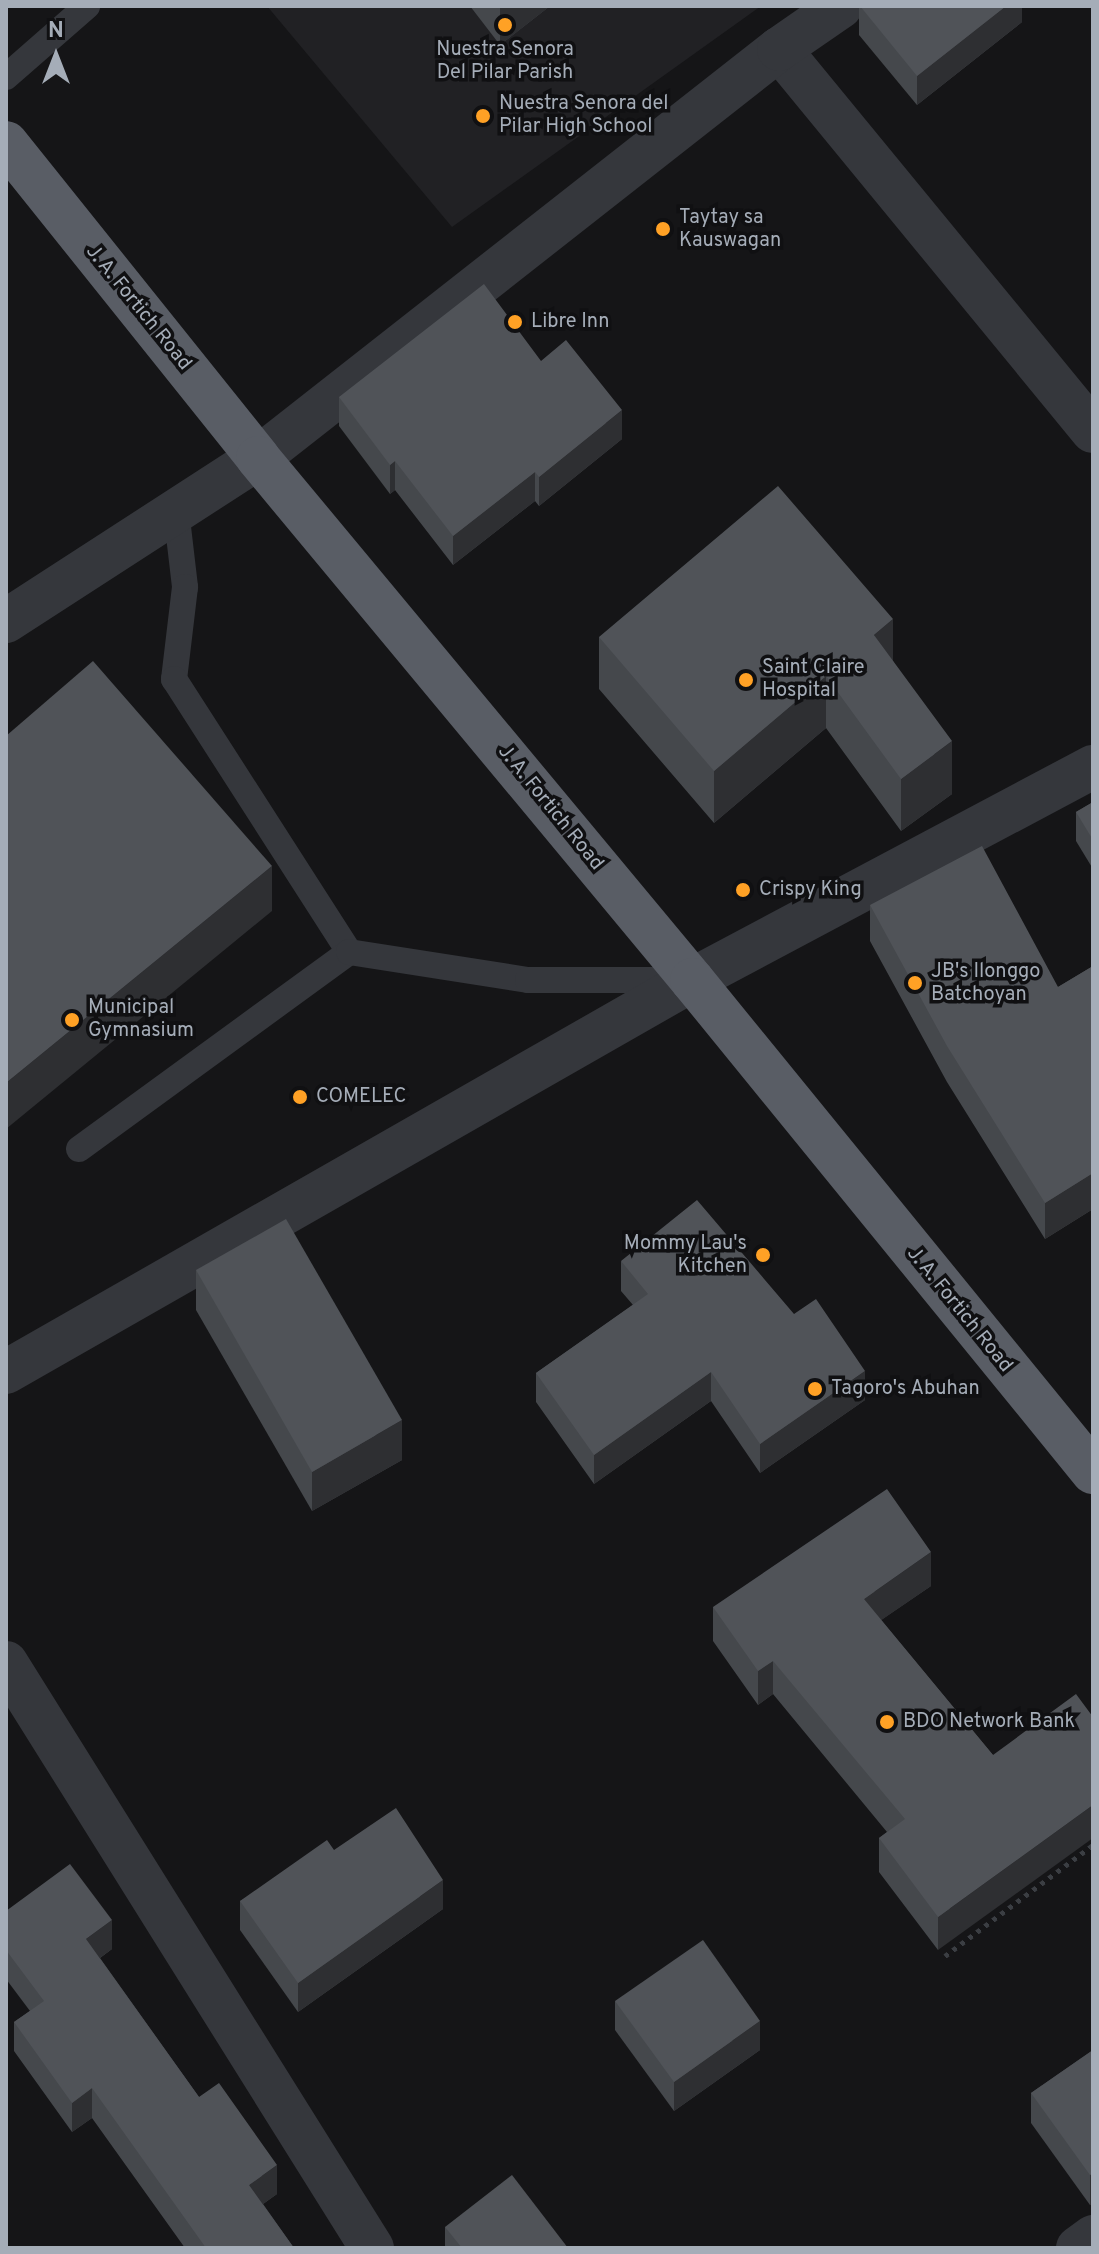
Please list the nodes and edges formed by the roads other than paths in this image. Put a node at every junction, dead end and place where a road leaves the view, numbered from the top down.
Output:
1 (87, 6) edge
2 (841, 6) edge
3 (779, 49) junction
4 (6, 77) edge
5 (6, 143) edge
6 (1093, 431) edge
7 (258, 458) junction
8 (176, 510) junction
9 (6, 621) edge
10 (1093, 767) edge
11 (349, 952) junction
12 (692, 980) junction
13 (79, 1149) dead end
14 (6, 1372) edge
15 (1093, 1472) edge
16 (6, 1663) edge
17 (1093, 2237) edge
18 (372, 2248) edge
19 (1078, 2248) edge

1 - 4 lane
2 - 3 street
3 - 6 street
3 - 7 street
5 - 7 highway, J. A. Fortich Road
7 - 8 street
7 - 12 highway, J. A. Fortich Road
8 - 9 street
8 - 11 lane
10 - 12 street
11 - 12 lane
11 - 13 lane
12 - 14 street
12 - 15 highway, J. A. Fortich Road
16 - 18 street
17 - 19 street

